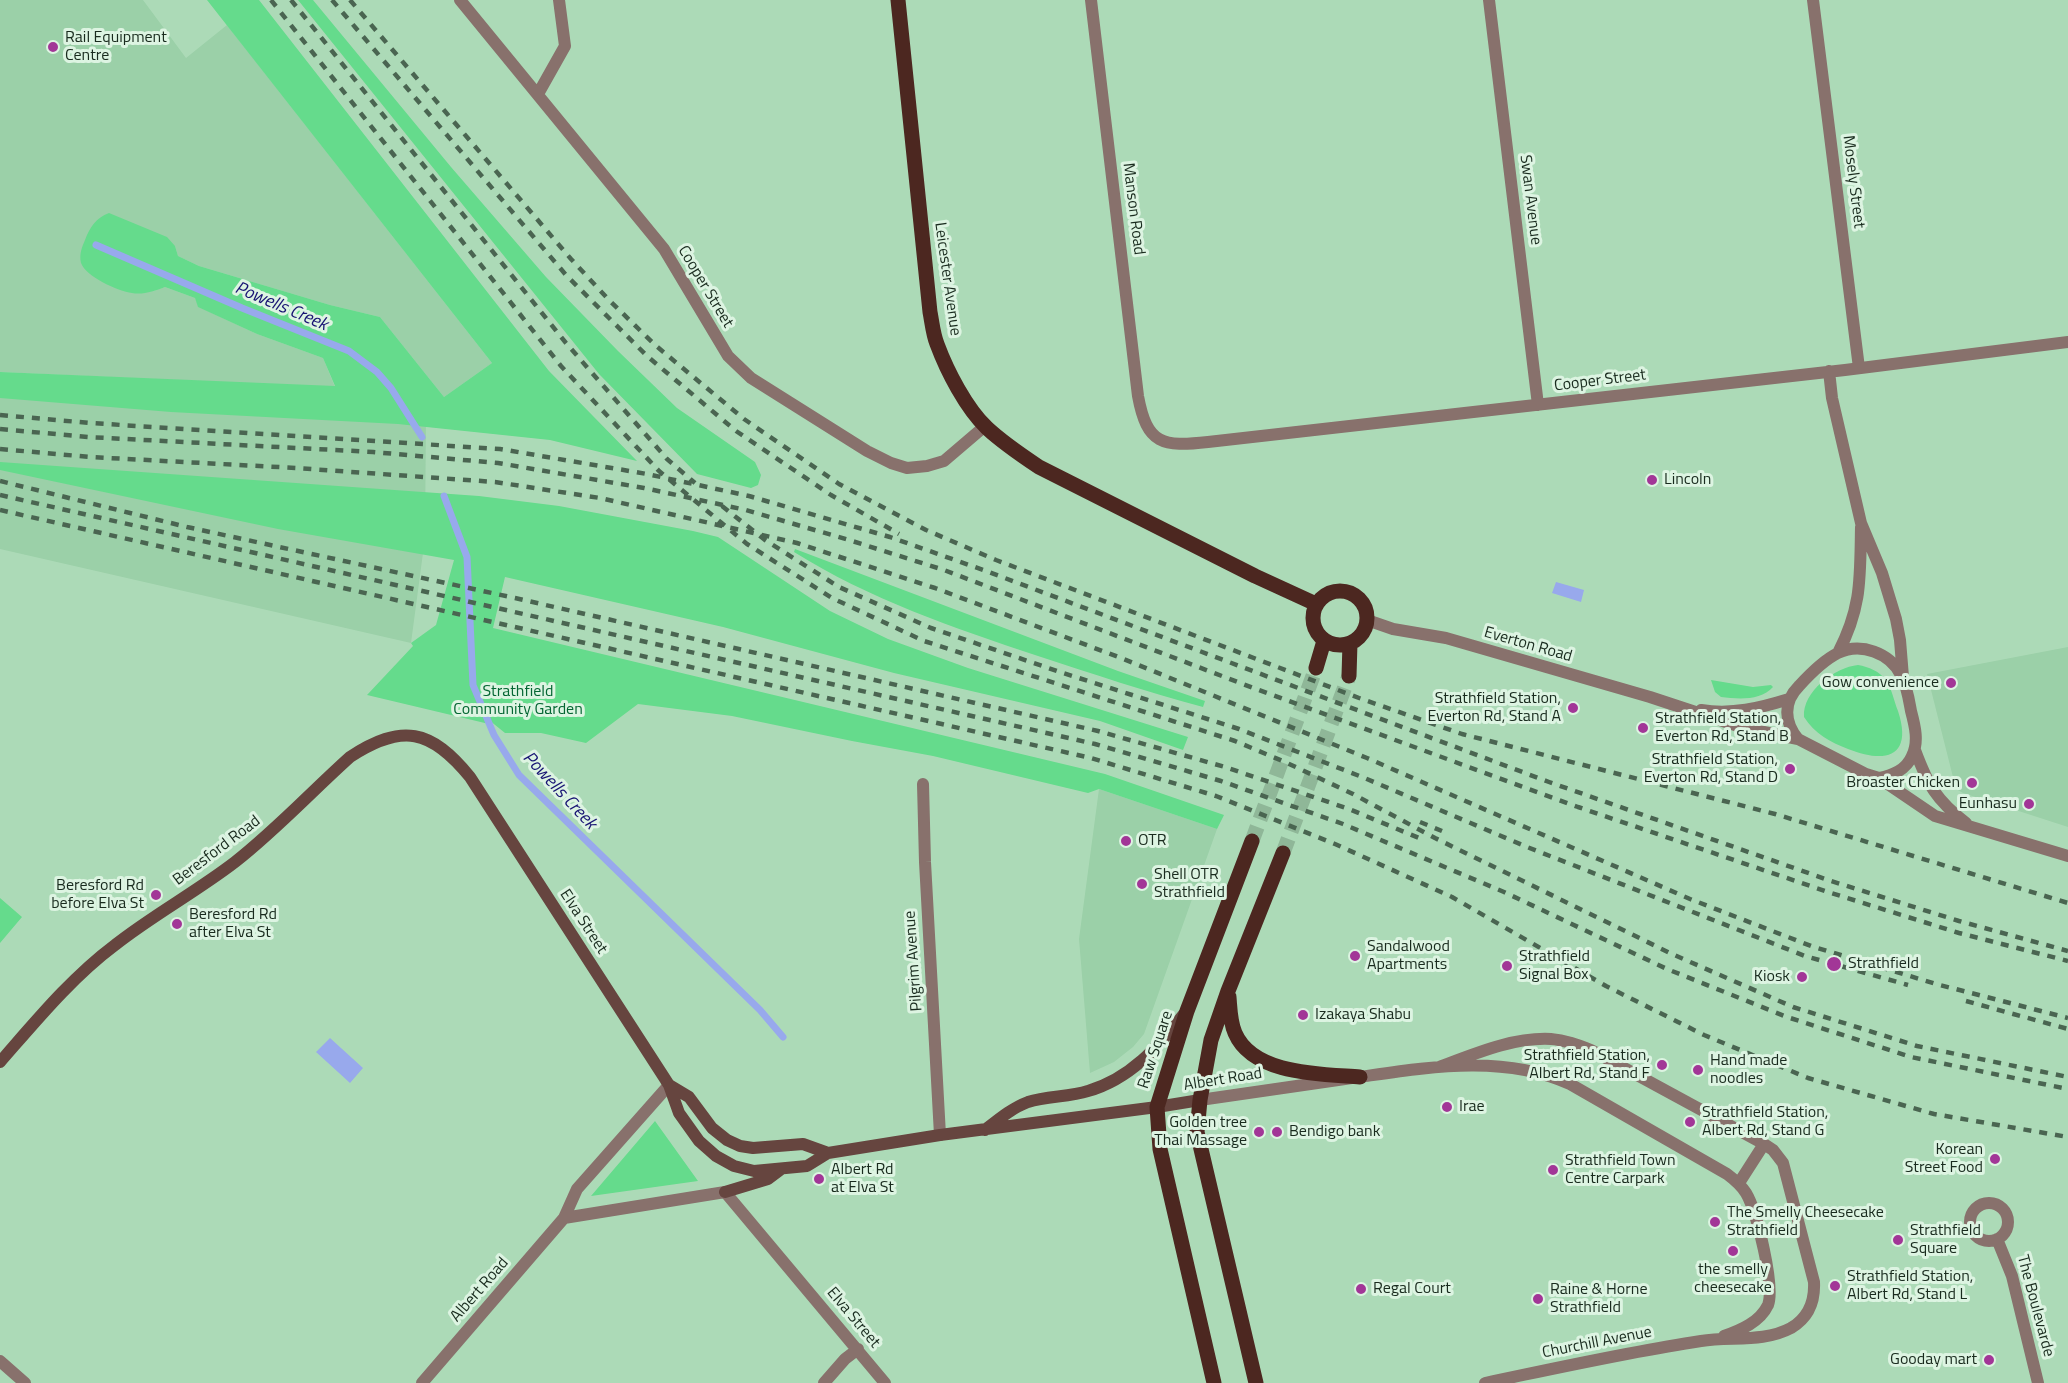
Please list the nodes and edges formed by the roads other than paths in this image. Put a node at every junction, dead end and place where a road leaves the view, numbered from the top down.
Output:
1 (460, 0) edge
2 (559, 0) edge
3 (898, 0) edge
4 (1091, 0) edge
5 (1489, 0) edge
6 (1812, 0) edge
7 (538, 94) junction
8 (2068, 342) edge
9 (1859, 368) junction
10 (1828, 371) junction
11 (1538, 405) junction
12 (1146, 422) joint
13 (985, 426) junction
14 (1861, 523) junction
15 (1316, 604) junction
16 (1367, 620) junction
17 (1324, 640) junction
18 (1350, 643) junction
19 (1838, 653) junction
20 (1316, 668) tunnel mouth
21 (1349, 676) tunnel mouth
22 (1902, 677) junction
23 (1789, 699) junction
24 (1679, 706) junction
25 (1798, 740) junction
26 (1915, 750) junction
27 (470, 777) joint
28 (1879, 777) junction
29 (923, 784) dead end
30 (1969, 825) junction
31 (1252, 841) tunnel mouth
32 (1283, 853) tunnel mouth
33 (2068, 856) edge
34 (1228, 991) junction
35 (1187, 1011) junction
36 (0, 1062) edge
37 (1439, 1067) junction
38 (1360, 1077) junction
39 (669, 1085) junction
40 (1200, 1100) junction
41 (1157, 1107) junction
42 (984, 1131) junction
43 (940, 1136) junction
44 (1764, 1144) junction
45 (828, 1153) junction
46 (781, 1169) junction
47 (1739, 1183) junction
48 (724, 1192) junction
49 (564, 1218) junction
50 (1997, 1239) dead end
51 (1716, 1338) junction
52 (858, 1348) junction
53 (0, 1361) edge
54 (25, 1383) edge
55 (422, 1383) edge
56 (824, 1383) edge
57 (885, 1383) edge
58 (1214, 1383) edge
59 (1256, 1383) edge
60 (1485, 1383) edge
61 (2038, 1383) edge

1 - 7 street, Cooper Street
2 - 7 street
3 - 13 main road, Leicester Avenue
4 - 12 street, Manson Road
5 - 11 street, Swan Avenue
6 - 9 street, Mosely Street
7 - 13 street, Cooper Street
8 - 9 street, Cooper Street
9 - 10 street, Cooper Street
10 - 11 street, Cooper Street
10 - 14 street
11 - 12 street, Cooper Street
13 - 15 main road, Leicester Avenue
14 - 19 street
14 - 22 street
15 - 16 main road
15 - 17 main road
16 - 18 main road
16 - 24 street, Everton Road
17 - 18 main road
17 - 20 main road
18 - 21 main road
19 - 22 street
19 - 23 street
22 - 26 street
23 - 24 street
23 - 25 street
24 - 25 street
25 - 28 street
26 - 28 street
26 - 30 street
27 - 36 main road, Beresford Road
27 - 39 main road, Elva Street
28 - 30 street
29 - 43 street, Pilgrim Avenue
30 - 33 street
31 - 35 main road, Raw Square
32 - 34 main road
34 - 38 main road
34 - 40 main road
35 - 41 main road, Raw Square
35 - 42 main road
37 - 38 street, Albert Road
37 - 44 street, Albert Road
37 - 47 street, Albert Road
38 - 40 street, Albert Road
39 - 45 main road, Elva Street
39 - 46 main road, Elva Street
39 - 49 street, Albert Road
40 - 41 main road, Albert Road
40 - 59 main road
41 - 42 main road, Albert Road
41 - 58 main road, Raw Square
42 - 43 main road, Albert Road
43 - 45 main road, Elva Street
44 - 47 street
44 - 51 street
45 - 46 main road, Elva Street
46 - 48 main road
47 - 51 street
48 - 49 street
48 - 52 street, Elva Street
49 - 55 street, Albert Road
50 - 61 street, The Boulevarde
51 - 60 street, Churchill Avenue
52 - 56 street
52 - 57 street, Elva Street
53 - 54 street

